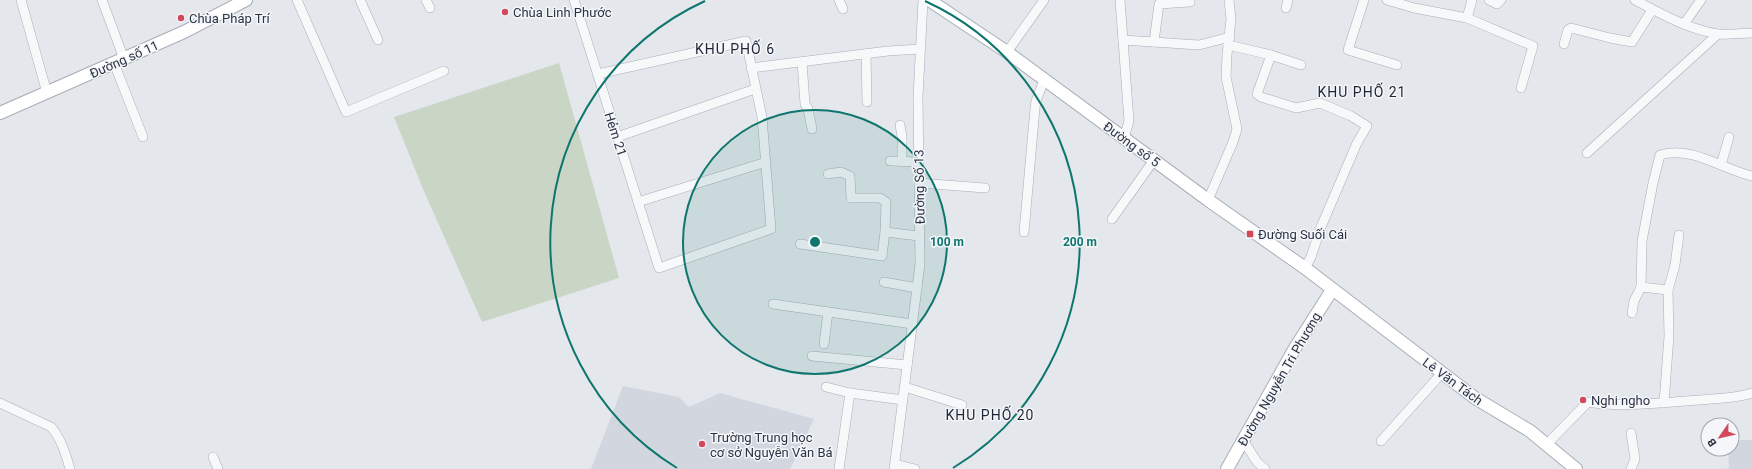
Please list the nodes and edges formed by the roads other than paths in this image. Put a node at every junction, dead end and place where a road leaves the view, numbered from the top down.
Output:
1 (21, 0) edge
2 (102, 0) edge
3 (246, 0) edge
4 (297, 0) edge
5 (360, 0) edge
6 (574, 0) edge
7 (930, 0) edge
8 (1044, 0) edge
9 (1120, 0) edge
10 (1190, 0) edge
11 (1229, 0) edge
12 (1364, 0) edge
13 (1387, 0) edge
14 (1472, 0) edge
15 (1489, 0) edge
16 (1501, 0) edge
17 (1701, 0) edge
18 (1638, 1) edge
19 (1652, 10) junction
20 (1467, 18) junction
21 (1684, 24) junction
22 (1718, 34) junction
23 (1752, 34) edge
24 (378, 40) dead end
25 (1123, 40) junction
26 (1229, 41) junction
27 (1154, 42) junction
28 (1564, 44) dead end
29 (920, 49) junction
30 (1007, 52) junction
31 (866, 54) junction
32 (1271, 55) junction
33 (119, 61) junction
34 (802, 62) junction
35 (1301, 65) dead end
36 (1397, 65) dead end
37 (751, 68) junction
38 (444, 71) dead end
39 (598, 74) junction
40 (1044, 80) junction
41 (1521, 88) dead end
42 (755, 89) junction
43 (47, 93) junction
44 (867, 102) dead end
45 (0, 113) edge
46 (900, 125) dead end
47 (812, 129) dead end
48 (143, 137) dead end
49 (616, 137) junction
50 (1124, 138) junction
51 (1729, 138) dead end
52 (1587, 153) dead end
53 (1154, 160) junction
54 (890, 161) dead end
55 (902, 161) junction
56 (766, 162) junction
57 (919, 162) junction
58 (1721, 165) junction
59 (828, 174) dead end
60 (1752, 176) edge
61 (919, 183) junction
62 (985, 188) dead end
63 (1208, 200) junction
64 (638, 202) junction
65 (1112, 219) dead end
66 (885, 232) junction
67 (1024, 232) dead end
68 (1679, 235) dead end
69 (919, 236) junction
70 (800, 244) dead end
71 (1305, 268) junction
72 (884, 282) dead end
73 (1642, 287) junction
74 (917, 288) junction
75 (1332, 290) junction
76 (1668, 290) junction
77 (773, 304) dead end
78 (828, 312) junction
79 (1632, 313) dead end
80 (912, 324) junction
81 (824, 344) dead end
82 (812, 356) dead end
83 (907, 366) junction
84 (1442, 373) junction
85 (826, 387) dead end
86 (905, 387) junction
87 (850, 393) junction
88 (1752, 393) edge
89 (903, 400) junction
90 (1664, 402) junction
91 (0, 403) edge
92 (962, 405) dead end
93 (1631, 433) dead end
94 (1243, 440) junction
95 (1381, 441) dead end
96 (1548, 444) junction
97 (212, 457) dead end
98 (895, 466) edge
99 (70, 469) edge
100 (218, 469) edge
101 (839, 469) edge
102 (915, 469) edge
103 (1227, 469) edge
104 (1265, 469) edge
105 (1576, 469) edge
106 (1631, 469) edge

1 - 43 street
2 - 33 street
3 - 33 main road, Đường số 11
4 - 38 street
5 - 24 street
6 - 39 street, Hẻm 21
7 - 29 street, Đường Số 13
7 - 30 main road, Đường số 5
8 - 30 street
9 - 25 street
10 - 27 street
11 - 26 street
12 - 36 street
13 - 20 street
14 - 20 street
15 - 16 street
17 - 21 street
18 - 19 street
19 - 21 street
19 - 28 street
20 - 41 street
21 - 22 street
22 - 23 street
22 - 52 street
25 - 27 street
25 - 50 street
26 - 27 street
26 - 32 street
26 - 63 street
29 - 31 street
29 - 57 street, Đường Số 13
30 - 40 main road, Đường số 5
31 - 34 street
31 - 44 street
32 - 35 street
32 - 71 street
33 - 43 main road, Đường số 11
33 - 48 street
34 - 37 street
34 - 47 street
37 - 39 street
37 - 42 street
39 - 49 street, Hẻm 21
40 - 50 main road, Đường số 5
40 - 67 street
42 - 49 street
42 - 56 street
43 - 45 main road, Đường số 11
46 - 55 street
49 - 64 street, Hẻm 21
50 - 53 main road, Đường số 5
51 - 58 street
53 - 63 main road, Đường số 5
53 - 65 street
54 - 55 street
55 - 57 street
56 - 64 street
56 - 64 street, Hẻm 21
57 - 61 street, Đường Số 13
58 - 60 street
58 - 73 street
59 - 66 street
61 - 62 street
61 - 69 street, Đường Số 13
63 - 71 main road, Đường số 5
66 - 69 street
66 - 70 street
68 - 76 street
69 - 74 street, Đường Số 13
71 - 75 main road, Đường số 5
72 - 74 street
73 - 76 street
73 - 79 street
74 - 80 street, Đường Số 13
75 - 84 main road, Lê Văn Tách
75 - 94 main road, Đường Nguyễn Tri Phương
76 - 90 street
77 - 78 street
78 - 80 street
78 - 81 street
80 - 83 street, Đường Số 13
82 - 83 street
83 - 86 street, Đường Số 13
84 - 95 street
84 - 96 main road, Lê Văn Tách
85 - 87 street
86 - 89 street, Đường Số 13
86 - 92 street
87 - 89 street
87 - 101 street
88 - 90 street
89 - 98 street, Đường Số 13
90 - 96 street
91 - 99 street
93 - 106 street
94 - 103 main road, Đường Nguyễn Tri Phương
94 - 104 street
96 - 105 main road, Lê Văn Tách
97 - 100 street
98 - 102 street

